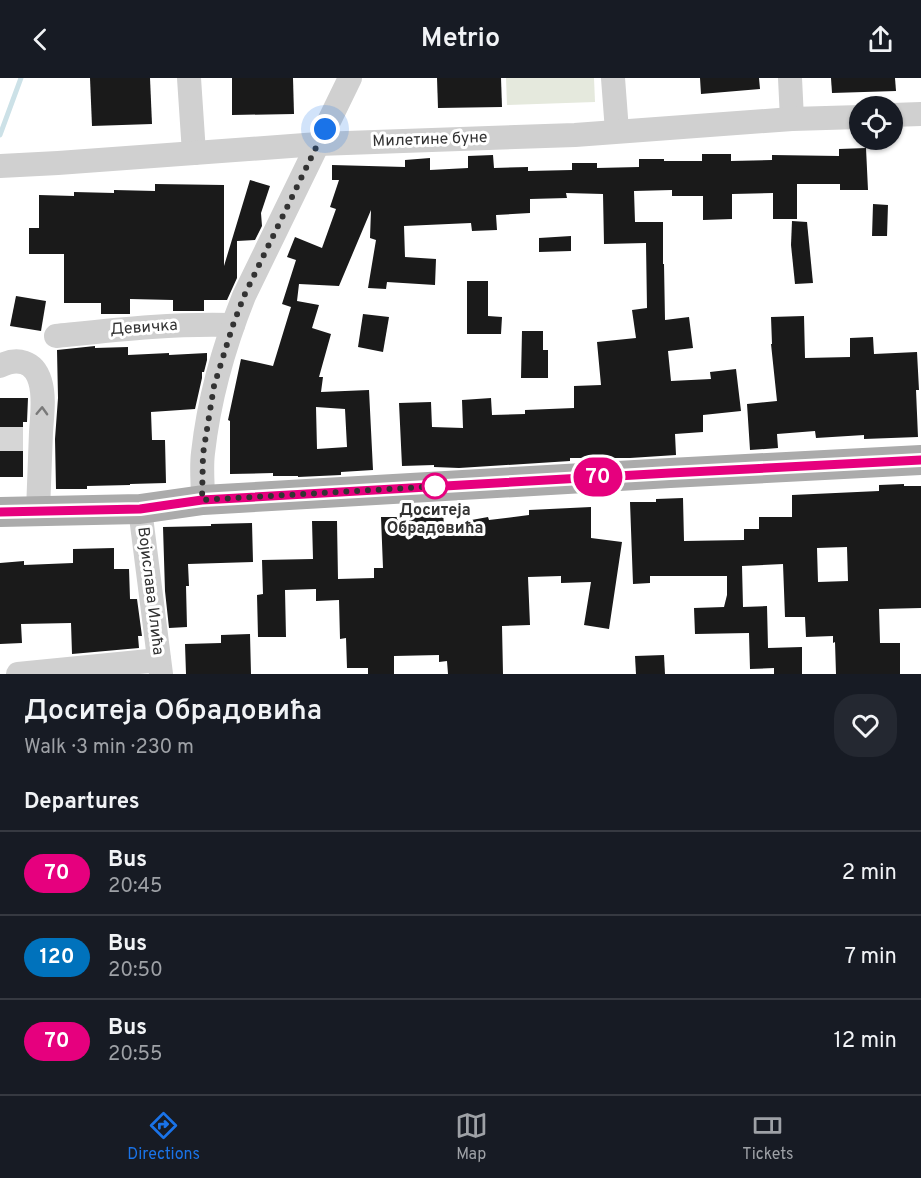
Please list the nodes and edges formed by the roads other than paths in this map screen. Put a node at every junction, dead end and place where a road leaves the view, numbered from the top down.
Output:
1 (189, 78) edge
2 (350, 78) edge
3 (613, 78) edge
4 (790, 78) edge
5 (921, 114) edge
6 (903, 115) edge
7 (849, 117) edge
8 (792, 119) junction
9 (617, 131) junction
10 (318, 144) junction
11 (194, 153) junction
12 (0, 166) edge
13 (233, 325) junction
14 (56, 336) dead end
15 (0, 366) edge
16 (921, 460) edge
17 (202, 500) junction
18 (140, 509) junction
19 (38, 511) junction
20 (0, 512) edge
21 (160, 667) edge
22 (18, 674) edge

1 - 11 street
2 - 10 street
3 - 9 street
4 - 8 street
5 - 6 street
7 - 8 street, Милетине буне
8 - 9 street, Милетине буне
9 - 10 street, Милетине буне
10 - 11 street, Милетине буне
10 - 13 street
11 - 12 street, Милетине буне
13 - 14 street, Девичка
13 - 17 street
19 -> 15 street
16 - 17 main road
17 - 18 main road
18 - 19 main road
18 - 21 street, Војислава Илића
19 - 20 main road
21 - 22 street

